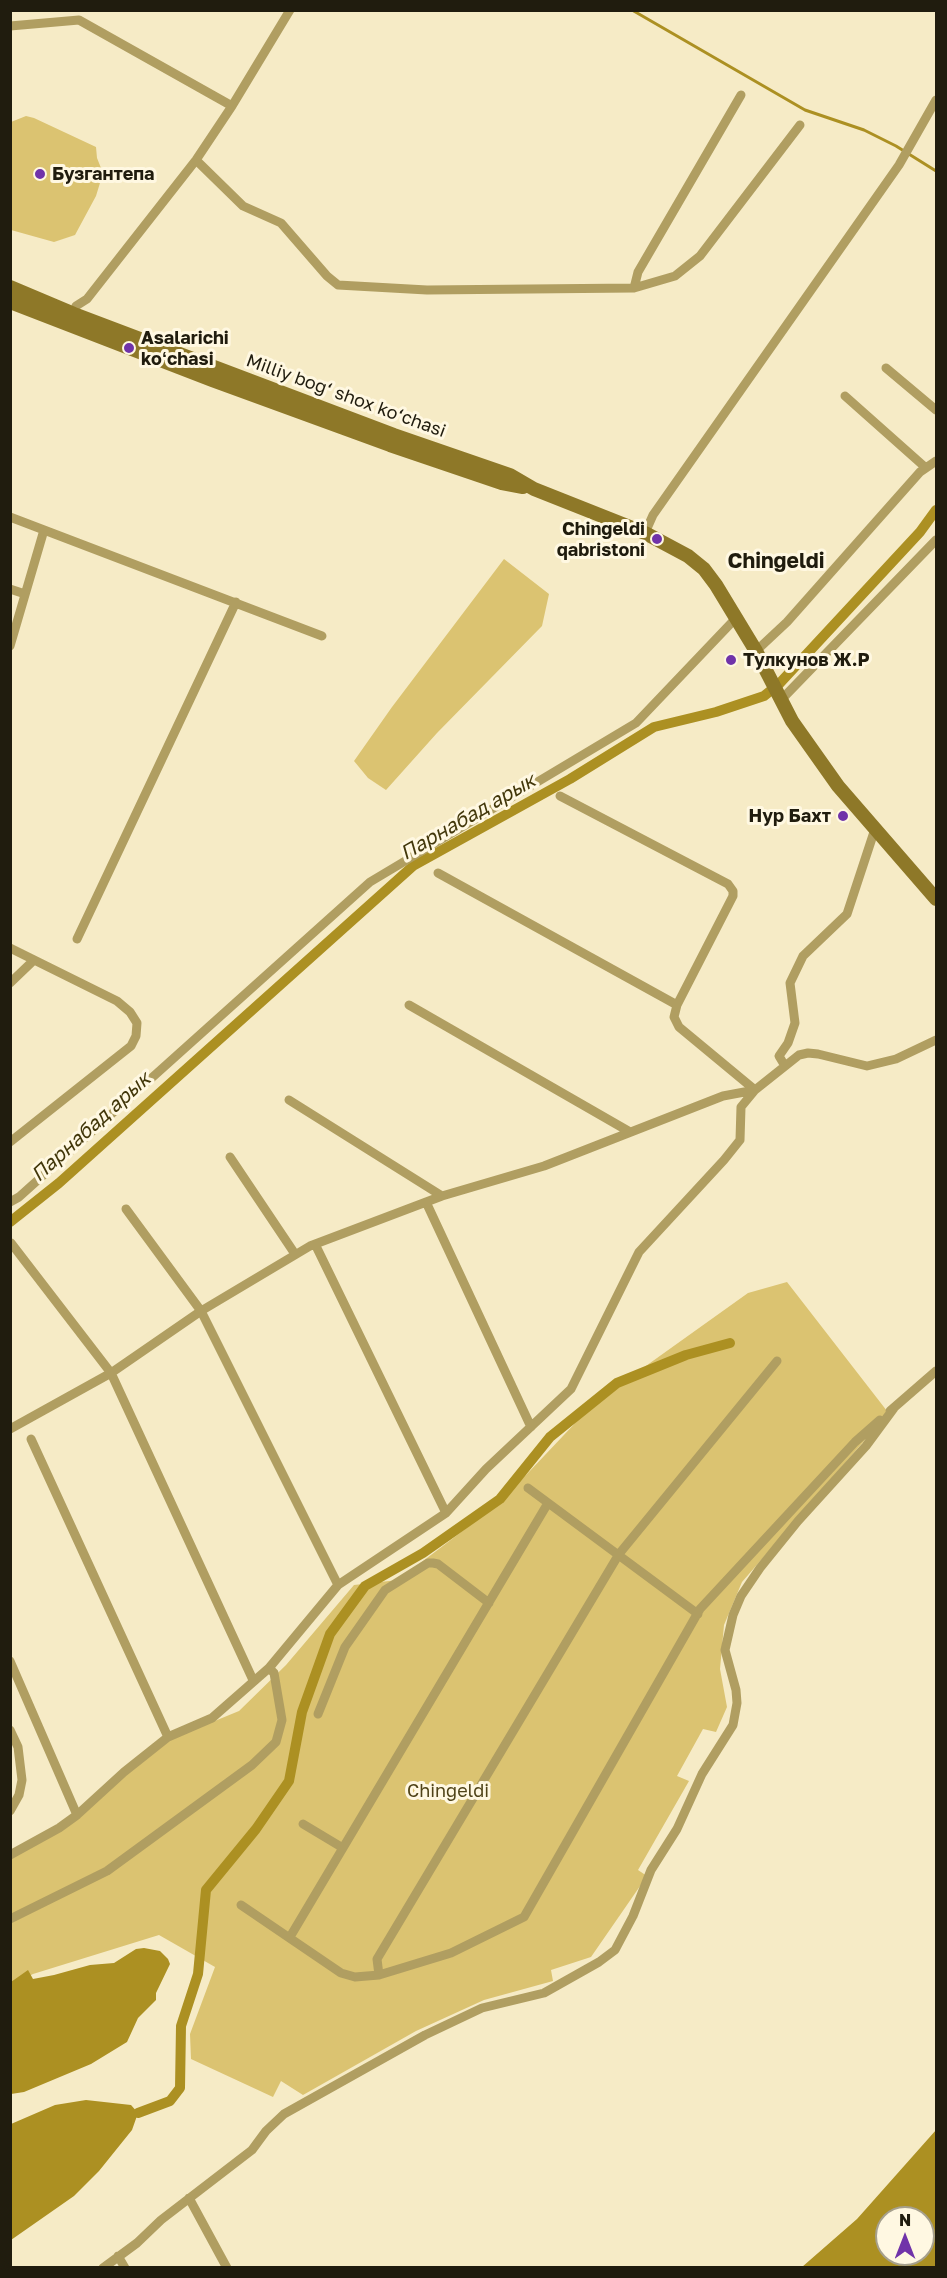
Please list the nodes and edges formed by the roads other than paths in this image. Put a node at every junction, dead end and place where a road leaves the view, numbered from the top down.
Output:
1 (290, 10) edge
2 (81, 15) edge
3 (10, 26) edge
4 (741, 95) dead end
5 (936, 100) edge
6 (232, 106) junction
7 (800, 125) dead end
8 (196, 160) junction
9 (10, 287) edge
10 (634, 288) junction
11 (10, 302) edge
12 (71, 319) junction
13 (886, 368) dead end
14 (845, 396) dead end
15 (936, 410) edge
16 (936, 461) edge
17 (926, 468) junction
18 (10, 517) edge
19 (44, 530) junction
20 (651, 536) junction
21 (936, 540) edge
22 (10, 589) edge
23 (26, 594) junction
24 (236, 602) junction
25 (736, 618) junction
26 (322, 636) dead end
27 (10, 646) edge
28 (756, 651) junction
29 (781, 700) junction
30 (560, 796) dead end
31 (875, 829) junction
32 (438, 873) dead end
33 (936, 899) edge
34 (76, 939) dead end
35 (10, 948) edge
36 (34, 960) junction
37 (10, 983) edge
38 (409, 1005) dead end
39 (677, 1005) junction
40 (936, 1040) edge
41 (785, 1066) junction
42 (755, 1090) junction
43 (289, 1100) dead end
44 (630, 1132) junction
45 (10, 1142) edge
46 (230, 1157) dead end
47 (442, 1196) junction
48 (10, 1202) edge
49 (426, 1202) junction
50 (126, 1209) dead end
51 (11, 1242) edge
52 (315, 1244) junction
53 (295, 1254) junction
54 (201, 1311) junction
55 (777, 1361) dead end
56 (936, 1371) edge
57 (111, 1373) junction
58 (894, 1408) junction
59 (531, 1427) junction
60 (10, 1429) edge
61 (31, 1439) dead end
62 (528, 1488) dead end
63 (548, 1503) junction
64 (446, 1513) junction
65 (619, 1554) junction
66 (338, 1585) junction
67 (489, 1603) junction
68 (698, 1614) junction
69 (10, 1661) edge
70 (269, 1668) junction
71 (253, 1680) junction
72 (318, 1714) dead end
73 (10, 1730) edge
74 (168, 1737) junction
75 (10, 1811) edge
76 (77, 1815) junction
77 (303, 1824) dead end
78 (343, 1848) junction
79 (10, 1855) edge
80 (241, 1905) dead end
81 (10, 1919) edge
82 (290, 1937) junction
83 (379, 1975) junction
84 (189, 2198) junction
85 (118, 2256) junction
86 (103, 2268) edge
87 (125, 2268) edge
88 (227, 2268) edge

1 - 6 street
2 - 3 street
2 - 6 street
4 - 10 street
5 - 20 street
6 - 8 street
7 - 10 street
8 - 10 street
8 - 12 street
9 - 12 main road, Milliy bog‘ shox ko‘chasi
11 - 12 main road, Milliy bog‘ shox ko‘chasi
12 - 20 main road, Milliy bog‘ shox ko‘chasi
13 - 15 street
14 - 17 street
16 - 17 street
17 - 28 street
18 - 19 street
19 - 23 street
19 - 24 street
20 - 25 main road, Milliy bog‘ shox ko‘chasi
21 - 29 street
22 - 23 street
23 - 27 street
24 - 26 street
24 - 34 street
25 - 28 main road, Milliy bog‘ shox ko‘chasi
25 - 48 street
28 - 29 main road, Milliy bog‘ shox ko‘chasi
29 - 31 main road, Milliy bog‘ shox ko‘chasi
30 - 39 street
31 - 33 main road, Milliy bog‘ shox ko‘chasi
31 - 41 street
32 - 39 street
35 - 36 street
36 - 37 street
36 - 45 street
38 - 44 street
39 - 42 street
40 - 41 street
41 - 42 street
42 - 44 street
42 - 59 street
43 - 47 street
44 - 47 street
46 - 53 street
47 - 49 street
49 - 52 street
49 - 59 street
50 - 54 street
51 - 57 street
52 - 53 street
52 - 64 street
53 - 54 street
54 - 57 street
54 - 66 street
55 - 65 street
56 - 58 street
57 - 60 street
57 - 71 street
58 - 68 street
58 - 84 street
59 - 64 street
61 - 74 street
62 - 63 street
63 - 65 street
63 - 67 street
64 - 66 street
65 - 68 street
65 - 83 street
66 - 70 street
67 - 72 street
67 - 78 street
68 - 83 street
69 - 76 street
70 - 71 street
70 - 81 street
71 - 74 street
73 - 75 street
74 - 76 street
76 - 79 street
77 - 78 street
78 - 82 street
80 - 82 street
82 - 83 street
84 - 85 street
84 - 88 street
85 - 86 street
85 - 87 street

